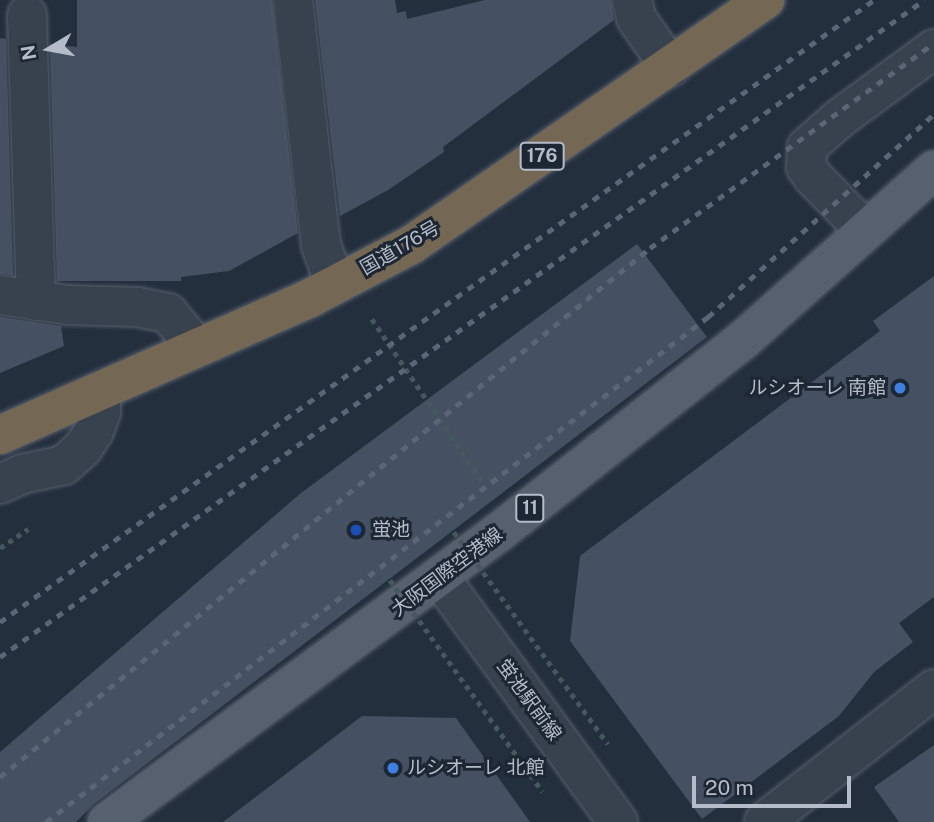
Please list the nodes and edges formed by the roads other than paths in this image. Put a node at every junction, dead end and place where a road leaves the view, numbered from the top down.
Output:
1 (293, 0) edge
2 (632, 0) edge
3 (765, 0) edge
4 (27, 15) dead end
5 (934, 48) edge
6 (670, 67) junction
7 (934, 170) edge
8 (865, 230) junction
9 (335, 284) junction
10 (18, 298) edge
11 (197, 348) junction
12 (101, 391) junction
13 (0, 435) edge
14 (0, 484) edge
15 (440, 578) junction
16 (934, 689) edge
17 (107, 822) edge
18 (618, 822) edge
19 (764, 822) edge

1 - 9 street
2 - 6 street
3 - 6 highway, 国道176号 / 176
4 - 10 street
5 - 8 street
6 - 9 highway, 国道176号 / 176
7 - 8 main road, 大阪国際空港線 / 11
8 - 15 main road, 大阪国際空港線 / 11
9 - 11 highway, 国道176号 / 176
10 - 11 street
11 - 12 highway, 国道176号 / 176
12 - 13 highway, 国道176号 / 176
12 - 14 street
15 - 17 main road, 大阪国際空港線 / 11
15 - 18 street, 蛍池駅前線
16 - 19 street

